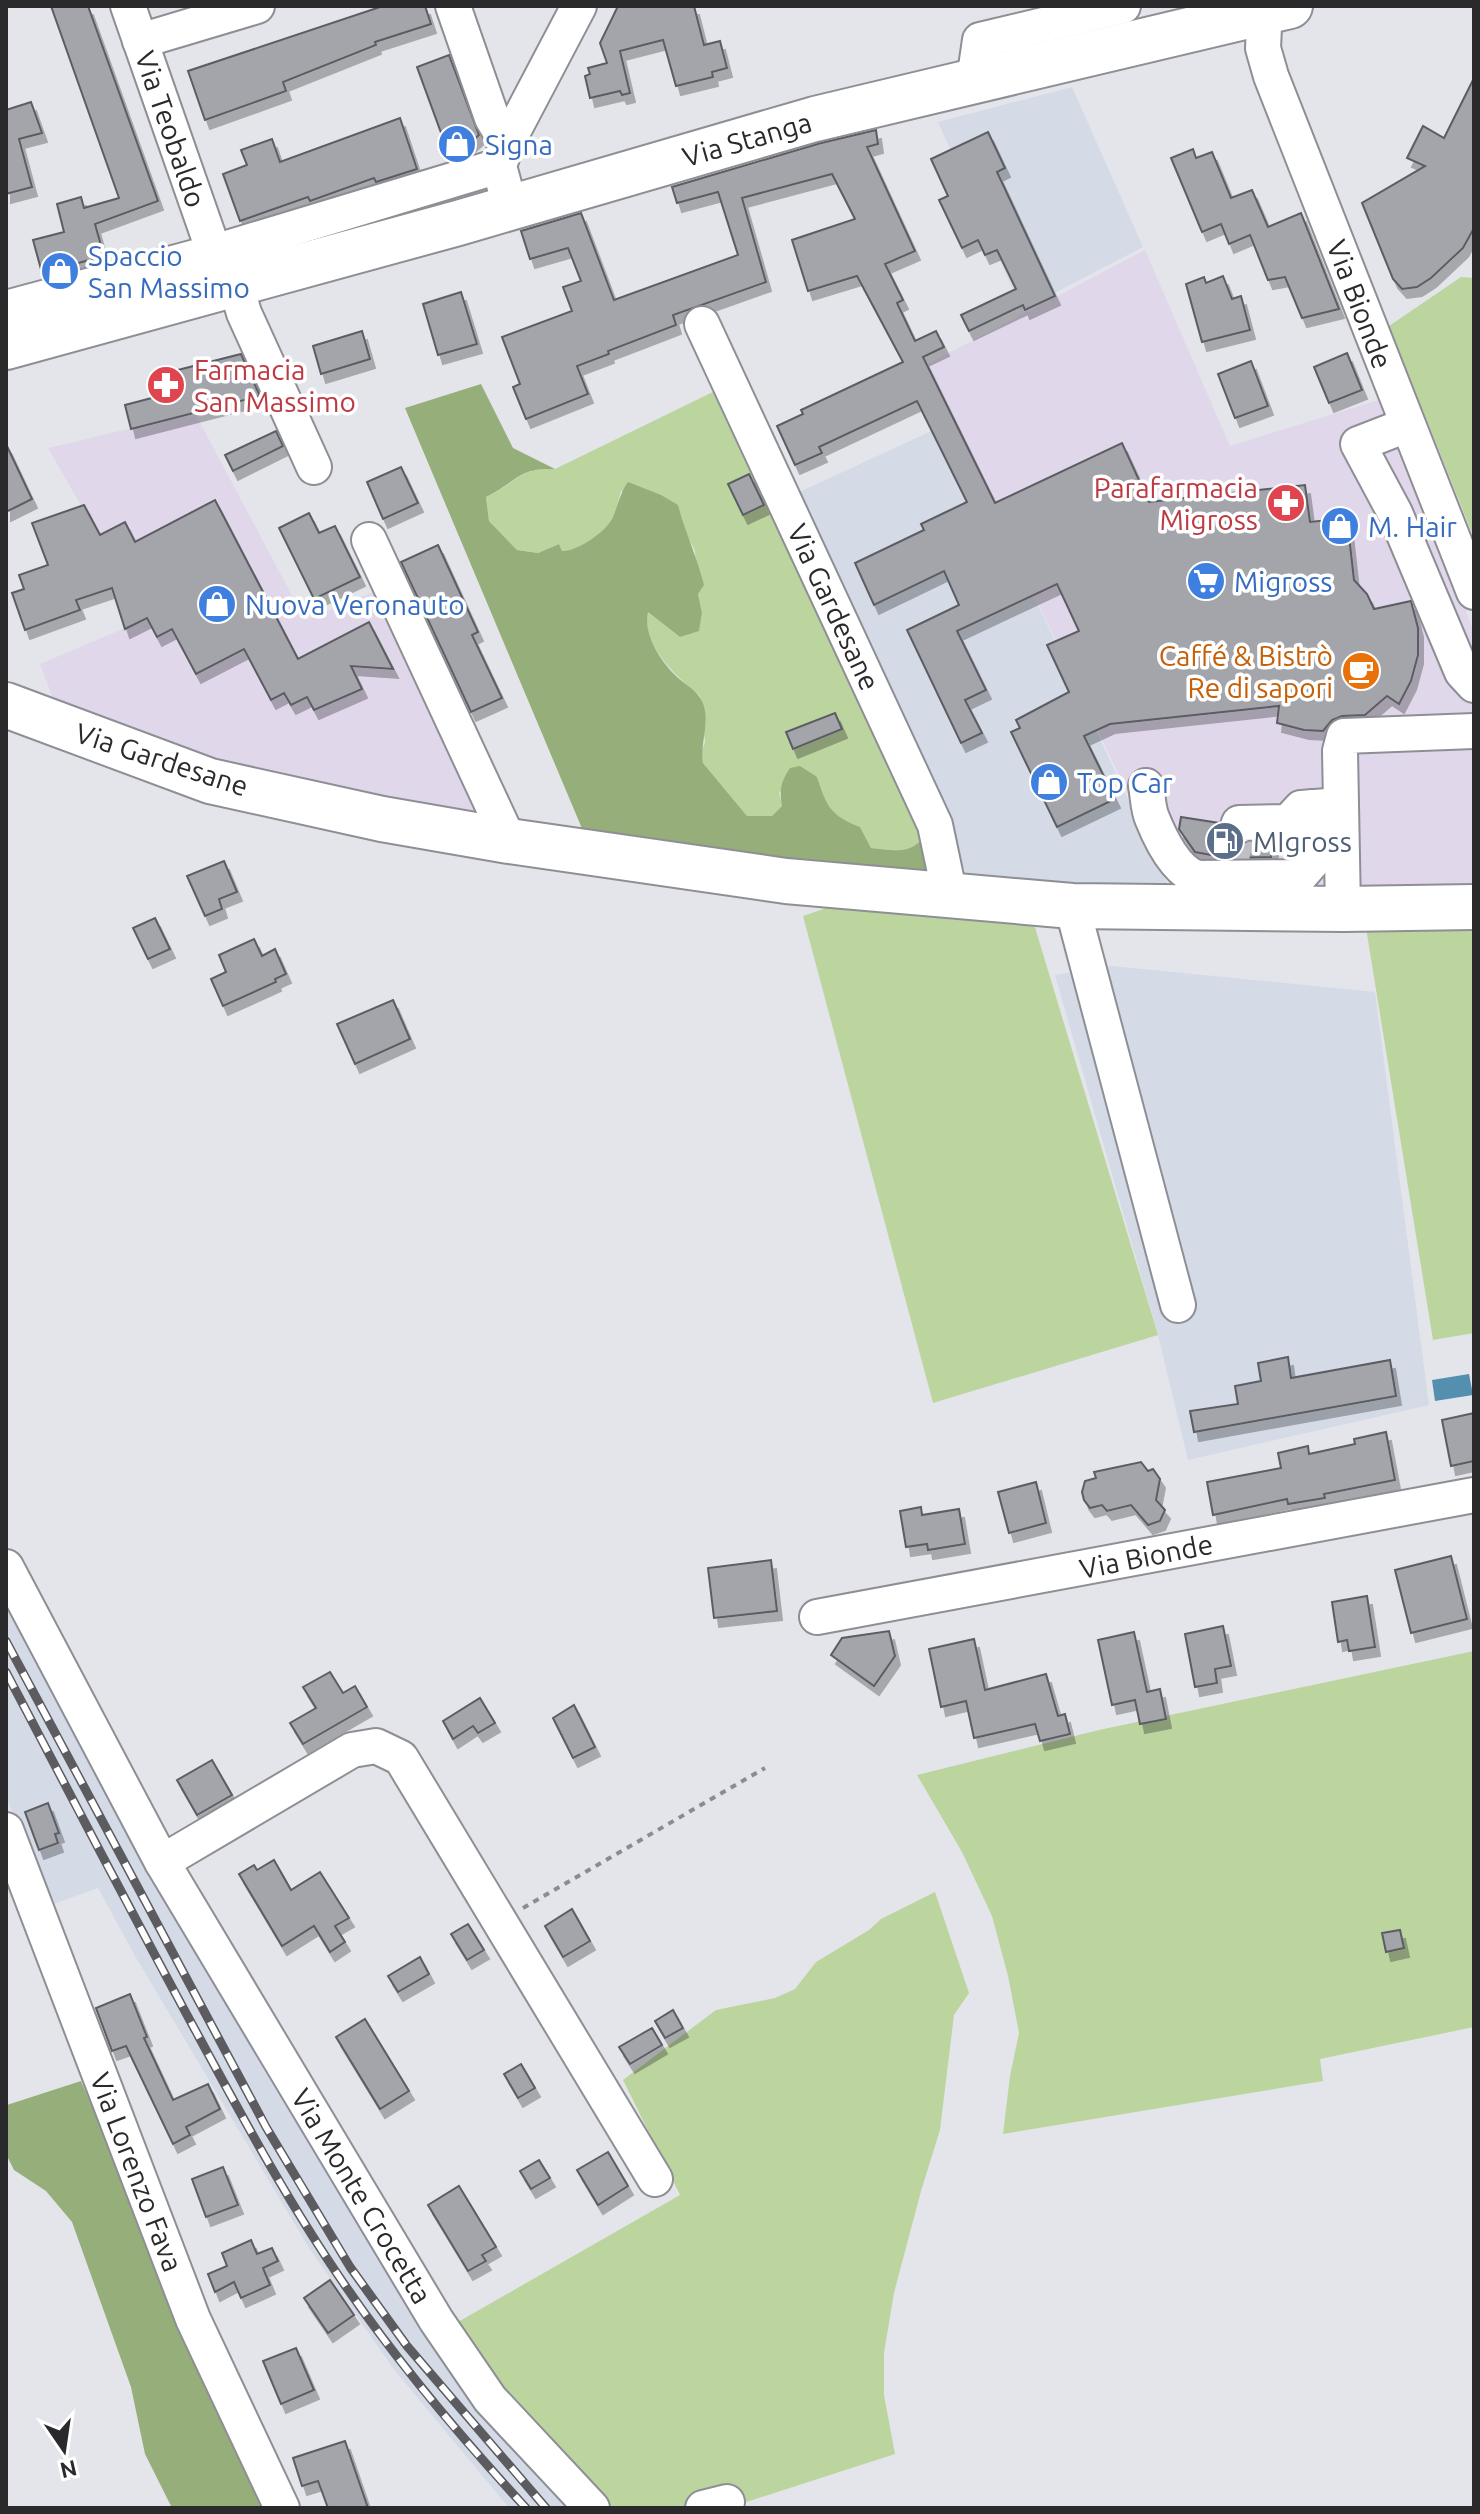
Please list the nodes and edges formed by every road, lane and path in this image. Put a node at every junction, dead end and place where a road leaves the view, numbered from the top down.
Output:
1 (128, 6) edge
2 (257, 6) edge
3 (453, 6) edge
4 (579, 6) edge
5 (1123, 6) edge
6 (1270, 8) edge
7 (140, 41) junction
8 (974, 81) junction
9 (503, 155) junction
10 (510, 208) junction
11 (224, 267) junction
12 (6, 308) edge
13 (702, 324) dead end
14 (6, 347) edge
15 (1407, 425) junction
16 (314, 467) dead end
17 (369, 540) dead end
18 (1474, 592) edge
19 (1468, 679) edge
20 (6, 705) edge
21 (1474, 731) edge
22 (1438, 734) junction
23 (1146, 786) dead end
24 (1327, 806) junction
25 (509, 841) junction
26 (1172, 854) junction
27 (950, 896) junction
28 (1072, 906) junction
29 (1474, 907) edge
30 (1343, 909) junction
31 (1178, 1305) dead end
32 (1474, 1495) edge
33 (6, 1567) edge
34 (817, 1617) dead end
35 (765, 1768) dead end
36 (6, 1830) edge
37 (162, 1862) junction
38 (500, 1922) junction
39 (655, 2179) dead end
40 (282, 2508) edge
41 (592, 2508) edge

1 - 7 street, Via Teobaldo
2 - 7 street
3 - 9 street
4 - 9 street
5 - 8 street
6 - 8 main road, Via Stanga
6 - 15 street, Via Bionde
7 - 11 street, Via Teobaldo
8 - 10 main road, Via Stanga
9 - 10 street
9 - 11 street, Via Stanga
10 - 11 main road, Via Stanga
11 - 12 street, Via Stanga
11 - 14 main road, Via Stanga
11 - 16 street
13 - 27 street, Via Gardesane
15 - 18 street, Via Bionde
15 - 19 street
17 - 25 street
19 - 22 street
20 - 25 main road, Via Gardesane
21 - 22 street
22 - 24 street
23 - 26 street
24 - 26 street
24 - 26 street
24 - 30 street
25 - 27 main road, Via Gardesane
27 - 28 main road, Via Gardesane
28 - 30 main road, Via Gardesane
28 - 31 street
29 - 30 main road, Via Gardesane
32 - 34 street, Via Bionde
33 - 37 street, Via Monte Crocetta
35 - 38 path
36 - 40 street, Via Lorenzo Fava
37 - 38 street
37 - 41 street, Via Monte Crocetta
38 - 39 street

